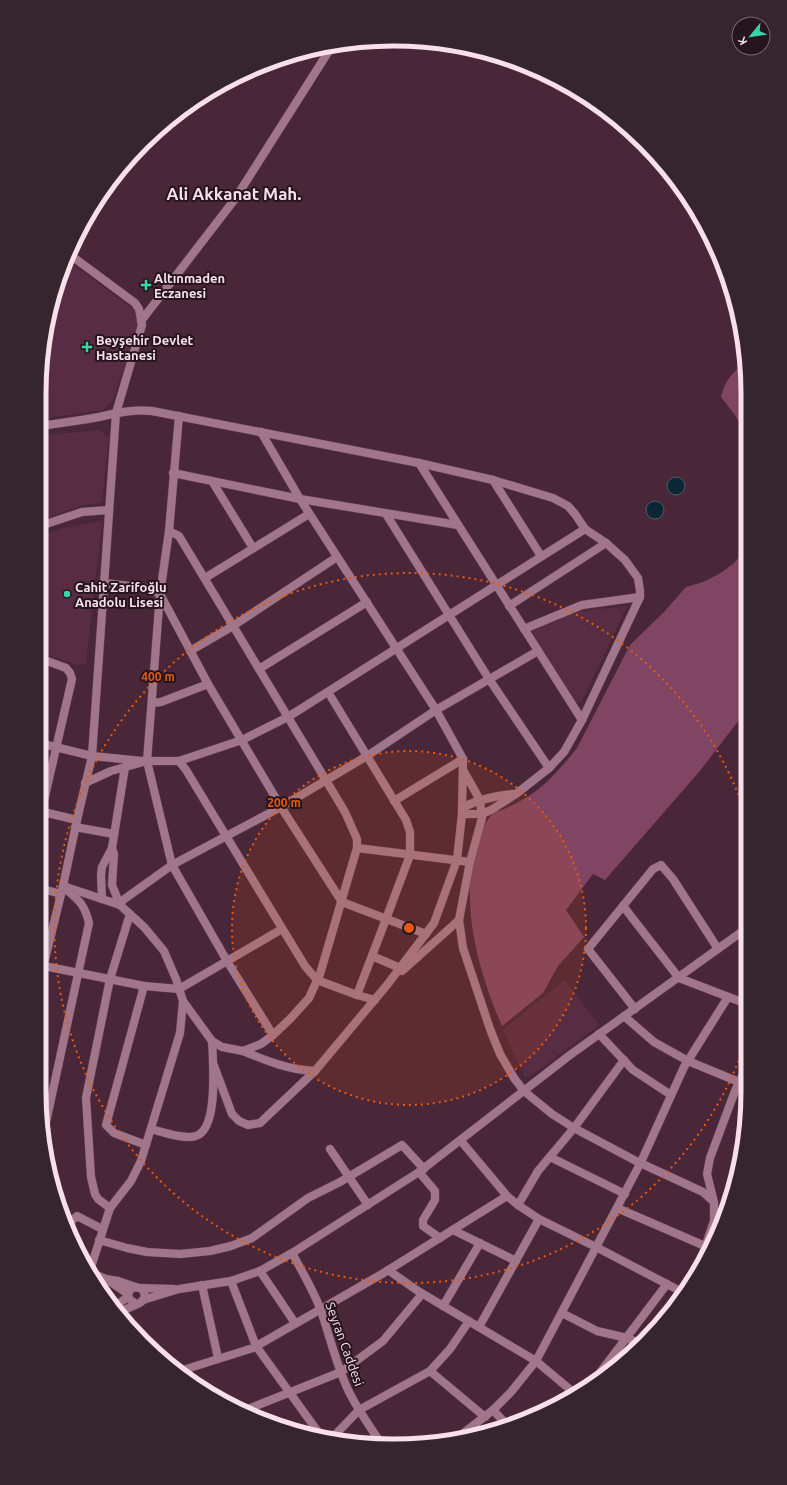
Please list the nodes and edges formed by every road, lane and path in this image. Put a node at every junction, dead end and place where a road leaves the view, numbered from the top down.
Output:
1 (328, 53) edge
2 (74, 258) edge
3 (142, 321) junction
4 (116, 413) junction
5 (179, 416) junction
6 (46, 425) edge
7 (260, 432) junction
8 (419, 463) junction
9 (173, 473) junction
10 (493, 480) junction
11 (212, 481) junction
12 (300, 499) junction
13 (109, 510) junction
14 (309, 514) junction
15 (386, 514) junction
16 (46, 524) edge
17 (458, 525) junction
18 (585, 529) junction
19 (169, 531) junction
20 (606, 543) junction
21 (253, 548) junction
22 (337, 556) junction
23 (541, 556) junction
24 (205, 578) junction
25 (104, 583) junction
26 (496, 585) junction
27 (160, 594) junction
28 (640, 597) junction
29 (367, 602) junction
30 (509, 606) junction
31 (450, 614) junction
32 (233, 626) junction
33 (524, 629) junction
34 (397, 648) junction
35 (190, 651) junction
36 (538, 651) junction
37 (46, 661) edge
38 (259, 669) junction
39 (489, 679) junction
40 (208, 684) junction
41 (328, 692) junction
42 (152, 703) junction
43 (436, 710) junction
44 (288, 717) junction
45 (582, 720) junction
46 (242, 740) junction
47 (46, 745) edge
48 (57, 748) junction
49 (92, 756) junction
50 (367, 756) junction
51 (463, 759) junction
52 (146, 761) junction
53 (179, 761) junction
54 (125, 767) junction
55 (549, 768) junction
56 (463, 770) junction
57 (326, 780) junction
58 (85, 783) junction
59 (46, 791) edge
60 (516, 794) junction
61 (480, 800) junction
62 (394, 801) junction
63 (282, 807) junction
64 (462, 811) junction
65 (46, 813) edge
66 (482, 814) junction
67 (76, 824) junction
68 (114, 834) junction
69 (227, 836) junction
70 (112, 848) junction
71 (357, 848) junction
72 (410, 855) junction
73 (458, 860) junction
74 (470, 862) junction
75 (172, 865) junction
76 (46, 889) edge
77 (62, 890) junction
78 (102, 899) junction
79 (342, 902) junction
80 (120, 905) junction
81 (623, 906) junction
82 (130, 914) junction
83 (386, 919) junction
84 (459, 920) junction
85 (282, 929) junction
86 (741, 932) edge
87 (426, 934) junction
88 (46, 947) edge
89 (718, 948) junction
90 (372, 956) junction
91 (227, 961) junction
92 (46, 966) edge
93 (400, 968) junction
94 (78, 972) junction
95 (679, 978) junction
96 (110, 979) junction
97 (317, 980) junction
98 (387, 985) junction
99 (144, 986) junction
100 (178, 989) junction
101 (357, 995) junction
102 (728, 997) junction
103 (374, 1000) junction
104 (183, 1001) junction
105 (741, 1002) edge
106 (634, 1009) junction
107 (624, 1016) junction
108 (599, 1034) junction
109 (273, 1035) junction
110 (212, 1041) junction
111 (243, 1052) junction
112 (624, 1060) junction
113 (688, 1061) junction
114 (213, 1063) junction
115 (315, 1072) junction
116 (741, 1078) edge
117 (739, 1082) junction
118 (524, 1091) junction
119 (671, 1095) junction
120 (47, 1117) edge
121 (574, 1128) junction
122 (151, 1129) junction
123 (461, 1140) junction
124 (146, 1145) junction
125 (330, 1148) dead end
126 (550, 1156) junction
127 (641, 1162) junction
128 (422, 1170) junction
129 (349, 1177) junction
130 (624, 1194) junction
131 (507, 1196) junction
132 (714, 1202) junction
133 (368, 1205) junction
134 (518, 1205) junction
135 (110, 1208) junction
136 (617, 1208) junction
137 (539, 1219) junction
138 (71, 1221) edge
139 (102, 1229) junction
140 (453, 1230) junction
141 (440, 1238) junction
142 (99, 1240) junction
143 (706, 1242) edge
144 (480, 1243) junction
145 (705, 1246) edge
146 (596, 1247) junction
147 (292, 1253) junction
148 (516, 1261) junction
149 (92, 1263) edge
150 (388, 1270) junction
151 (260, 1271) junction
152 (100, 1276) edge
153 (106, 1279) junction
154 (231, 1281) junction
155 (667, 1284) junction
156 (202, 1285) junction
157 (138, 1287) junction
158 (179, 1289) junction
159 (678, 1290) edge
160 (422, 1294) junction
161 (128, 1295) junction
162 (140, 1302) junction
163 (118, 1303) edge
164 (443, 1306) junction
165 (320, 1308) junction
166 (123, 1310) edge
167 (562, 1313) junction
168 (469, 1321) junction
169 (295, 1323) junction
170 (479, 1327) junction
171 (627, 1338) junction
172 (635, 1341) edge
173 (256, 1346) junction
174 (218, 1358) junction
175 (536, 1361) junction
176 (604, 1368) edge
177 (184, 1369) edge
178 (430, 1371) junction
179 (341, 1372) junction
180 (570, 1390) edge
181 (290, 1393) junction
182 (251, 1408) edge
183 (359, 1410) junction
184 (493, 1410) junction
185 (485, 1417) junction
186 (504, 1421) edge
187 (317, 1430) edge
188 (467, 1431) edge
189 (336, 1434) edge
190 (378, 1438) edge

1 - 3 street
2 - 3 street
3 - 4 street
4 - 5 street
4 - 6 street
4 - 13 street
5 - 7 street
5 - 9 street
7 - 8 street
7 - 12 street
8 - 10 street
8 - 17 street
9 - 11 street
9 - 19 street
10 - 18 street
10 - 23 street
11 - 12 street
11 - 21 street
12 - 14 street
12 - 15 street
13 - 16 street
13 - 25 street
14 - 21 street
14 - 22 street
15 - 17 street
15 - 31 street
17 - 26 street
18 - 20 street
18 - 23 street
19 - 24 street
19 - 27 street
20 - 28 street
20 - 30 street
21 - 24 street
22 - 29 street
22 - 32 street
23 - 26 street
24 - 32 street
25 - 27 street
25 - 49 street
26 - 30 street
26 - 31 street
27 - 35 street
27 - 42 street
28 - 33 street
28 - 45 street
29 - 34 street
29 - 38 street
30 - 33 street
31 - 34 street
31 - 39 street
32 - 35 street
32 - 38 street
33 - 36 street
34 - 41 street
34 - 43 street
35 - 40 street
36 - 39 street
36 - 45 street
37 - 48 street
38 - 44 street
39 - 43 street
39 - 55 street
40 - 42 street
40 - 46 street
41 - 44 street
41 - 50 street
42 - 52 street
43 - 50 street
43 - 51 street
44 - 46 street
44 - 57 street
45 - 55 street
46 - 53 street
46 - 63 street
47 - 48 street
48 - 49 street
48 - 59 street
49 - 52 street
49 - 58 street
50 - 57 street
50 - 62 street
51 - 56 street
51 - 62 street
52 - 53 street
52 - 54 street
52 - 75 street
53 - 69 street
54 - 58 street
54 - 68 street
55 - 60 street
56 - 61 street
56 - 64 street
57 - 63 street
57 - 71 street
58 - 67 street
60 - 61 street
60 - 66 street
61 - 64 street
61 - 66 street
62 - 72 street
63 - 69 street
63 - 79 street
64 - 66 street
64 - 73 street
65 - 67 street
66 - 74 street
67 - 68 street
67 - 77 street
68 - 70 street
69 - 75 street
69 - 85 street
70 - 78 street
70 - 80 street
71 - 72 street
71 - 79 street
72 - 73 street
72 - 83 street
73 - 74 street
73 - 87 street
74 - 84 street
75 - 80 street
75 - 91 street
76 - 77 street
77 - 78 street
77 - 88 street
77 - 94 street
78 - 80 street
79 - 83 street
79 - 97 street
80 - 82 street
81 - 89 street
81 - 95 street
81 - 106 street
82 - 96 street
82 - 100 street
83 - 87 street
83 - 90 street
84 - 98 street
84 - 118 street
85 - 91 street
85 - 97 street
86 - 89 street
87 - 93 street
89 - 95 street
90 - 93 street
90 - 101 street
91 - 100 street
91 - 109 street
92 - 94 street
93 - 98 street
94 - 96 street
94 - 120 street
95 - 102 street
95 - 106 street
96 - 99 street
96 - 135 street
97 - 101 street
97 - 109 street
98 - 103 street
99 - 100 street
99 - 124 street
100 - 104 street
101 - 103 street
102 - 105 street
102 - 113 street
103 - 115 street
104 - 110 street
104 - 122 street
106 - 107 street
107 - 108 street
107 - 113 street
108 - 112 street
108 - 118 street
109 - 111 street
110 - 111 street
110 - 114 street
111 - 115 street
112 - 119 street
112 - 121 street
113 - 117 street
113 - 119 street
114 - 115 street
114 - 122 street
116 - 117 street
117 - 132 street
118 - 121 street
118 - 123 street
119 - 127 street
121 - 126 street
121 - 127 street
122 - 124 street
123 - 128 street
123 - 131 street
124 - 135 street
125 - 129 street
126 - 130 street
126 - 134 street
127 - 130 street
127 - 132 street
128 - 129 street
128 - 133 street
128 - 141 street
129 - 133 street
129 - 142 street
130 - 136 street
131 - 134 street
131 - 140 street
132 - 143 street
133 - 147 street
134 - 137 street
135 - 139 street
136 - 145 street
136 - 146 street
137 - 146 street
137 - 148 street
138 - 139 street
139 - 142 street
140 - 141 street
140 - 144 street
141 - 150 street
142 - 149 street
144 - 148 street
144 - 164 street
146 - 155 street
146 - 167 street
147 - 151 street
147 - 165 street, Seyran Caddesi
148 - 170 street
150 - 160 street
150 - 165 street
151 - 154 street
151 - 169 street
152 - 153 street
153 - 157 street
153 - 161 street
154 - 156 street
154 - 173 street
155 - 159 street
155 - 171 street
156 - 158 street
156 - 174 street
157 - 158 street
157 - 161 street
157 - 162 street
158 - 162 street
160 - 164 street
160 - 179 street
161 - 162 street
161 - 163 street
162 - 166 street
164 - 168 street
165 - 169 street
165 - 179 street, Seyran Caddesi
167 - 171 street
167 - 175 street
168 - 170 street
168 - 178 street
169 - 173 street
170 - 175 street
171 - 172 street
171 - 176 street
173 - 174 street
173 - 181 street
174 - 177 street
175 - 180 street
175 - 184 street
178 - 183 street
178 - 185 street
179 - 181 street
179 - 183 street, Seyran Caddesi
181 - 182 street
181 - 187 street
183 - 189 street
183 - 190 street, Seyran Caddesi
184 - 185 street
184 - 186 street
185 - 188 street

